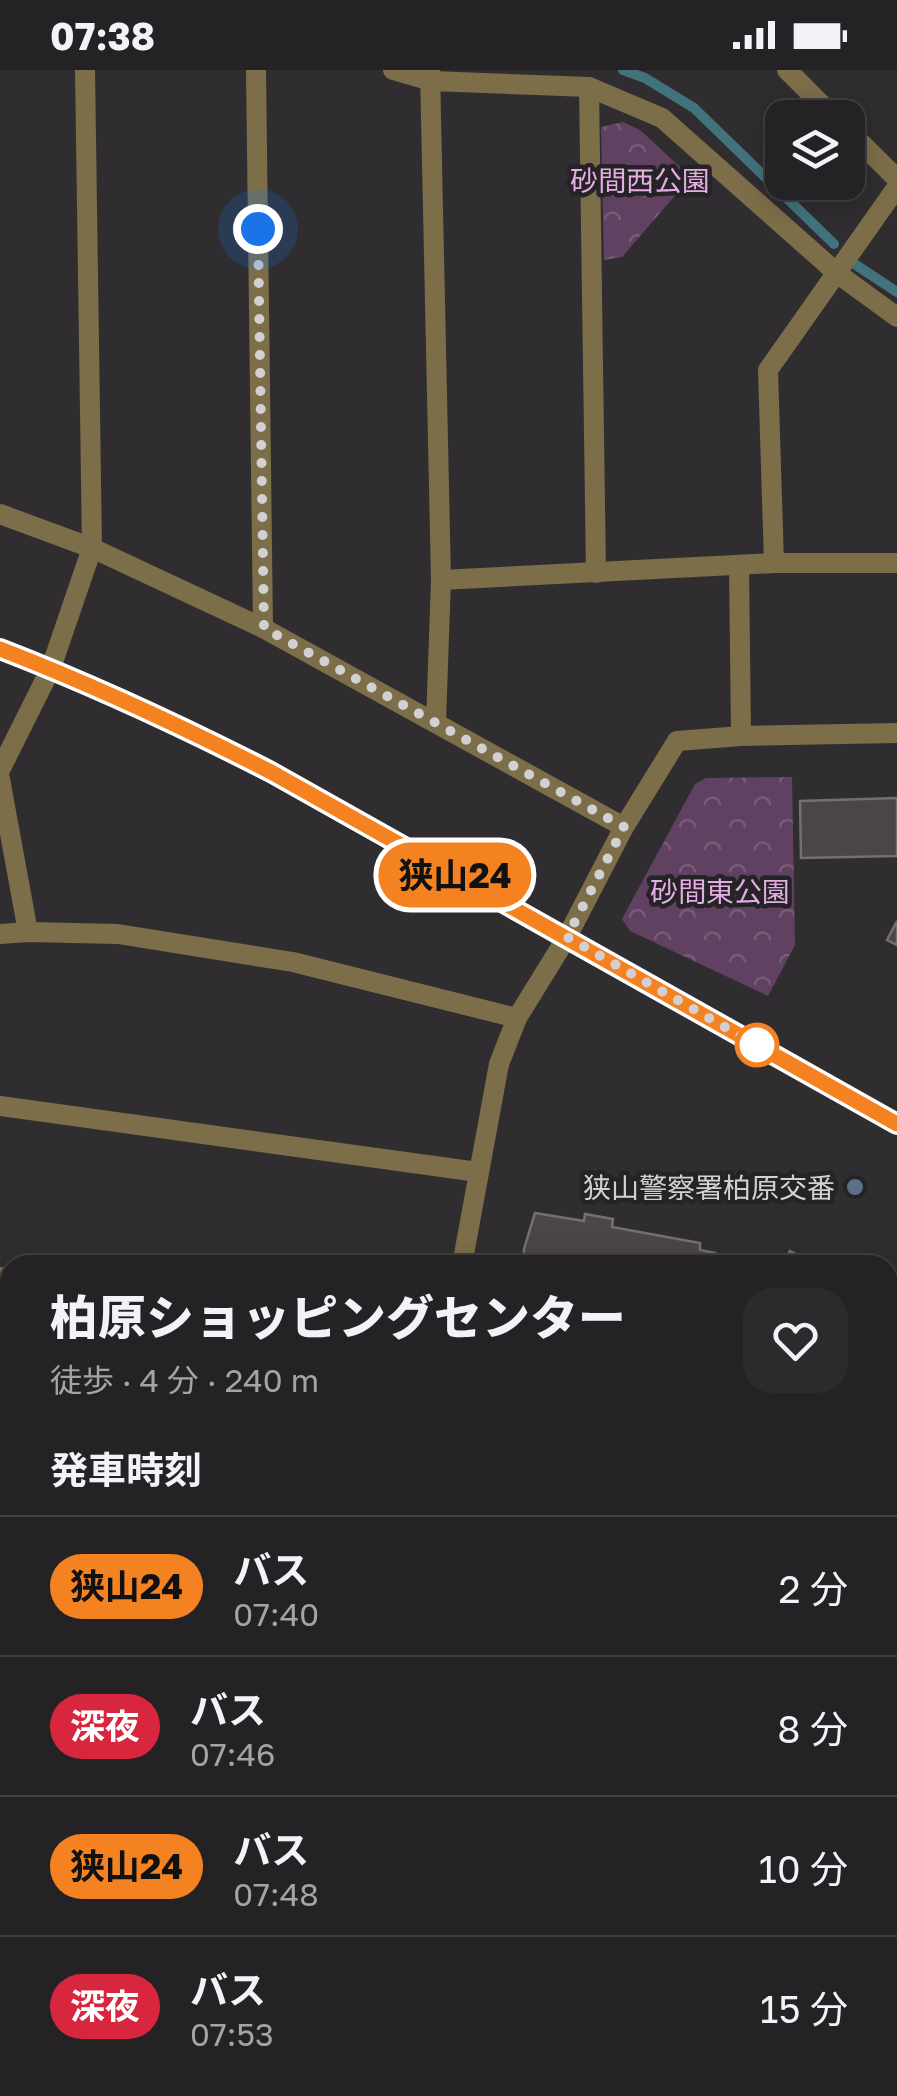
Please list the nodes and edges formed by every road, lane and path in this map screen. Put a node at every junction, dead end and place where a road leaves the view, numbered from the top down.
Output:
1 (85, 70) edge
2 (256, 70) edge
3 (393, 70) edge
4 (787, 70) edge
5 (430, 75) edge
6 (589, 87) junction
7 (817, 100) edge
8 (865, 147) edge
9 (897, 178) edge
10 (897, 187) edge
11 (838, 274) junction
12 (897, 317) edge
13 (0, 514) edge
14 (92, 548) junction
15 (774, 563) junction
16 (897, 563) edge
17 (739, 565) junction
18 (596, 572) junction
19 (441, 580) junction
20 (264, 628) junction
21 (0, 649) edge
22 (50, 668) junction
23 (436, 721) junction
24 (897, 733) edge
25 (741, 736) junction
26 (0, 770) edge
27 (0, 779) edge
28 (624, 827) junction
29 (28, 932) junction
30 (0, 934) edge
31 (567, 937) junction
32 (517, 1018) junction
33 (0, 1106) edge
34 (897, 1124) edge
35 (478, 1172) junction
36 (464, 1255) edge

1 - 14 street
2 - 20 street
3 - 5 street
4 - 7 street
5 - 6 street
5 - 19 street
6 - 11 street
6 - 18 street
8 - 9 street
10 - 11 street
11 - 12 street
11 - 15 street
13 - 14 street
14 - 20 street
14 - 22 street
15 - 16 street
15 - 17 street
17 - 18 street
17 - 25 street
18 - 19 street
19 - 23 street
20 - 23 street
21 - 22 street
22 - 26 street
22 - 31 street
23 - 28 street
24 - 25 street
25 - 28 street
27 - 29 street
28 - 31 street
29 - 30 street
29 - 32 street
31 - 32 street
31 - 34 street
32 - 35 street
33 - 35 street
35 - 36 street

